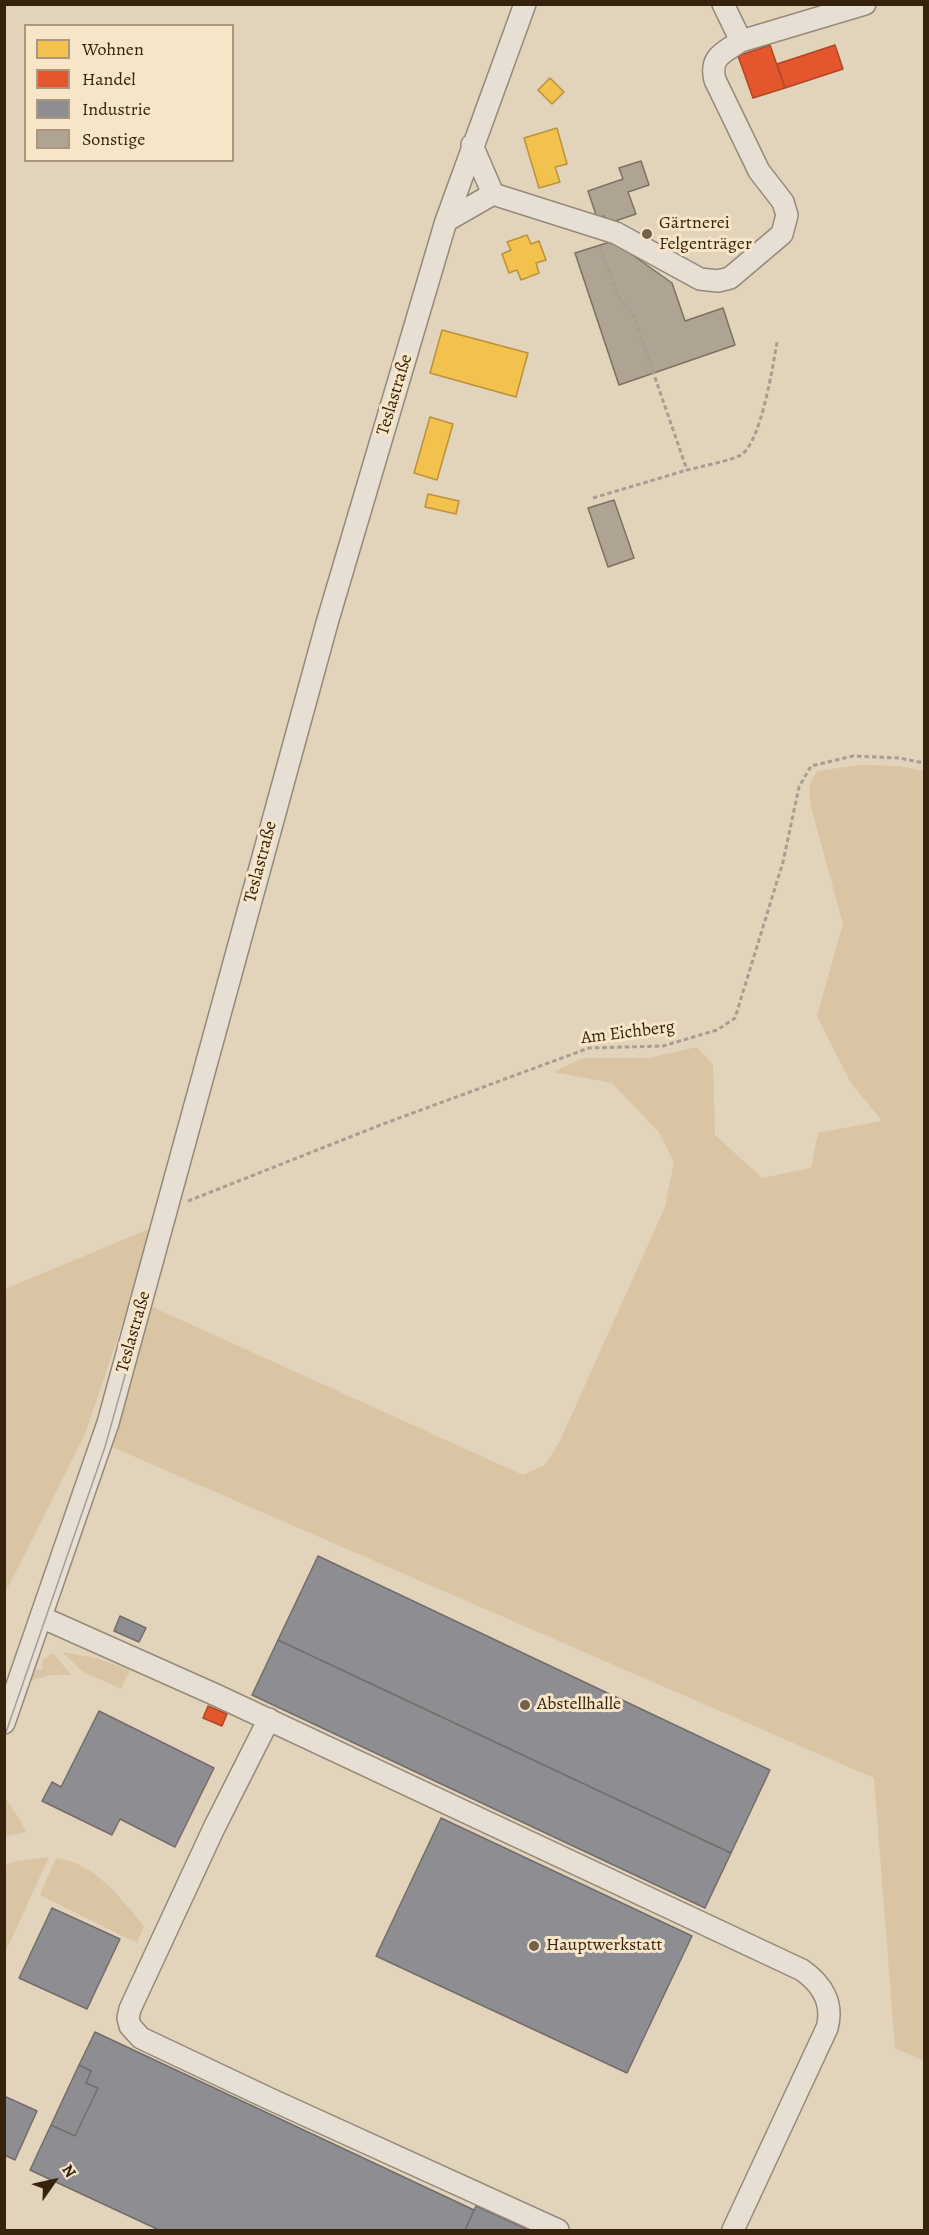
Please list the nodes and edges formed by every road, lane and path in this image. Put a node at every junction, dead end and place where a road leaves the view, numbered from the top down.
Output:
1 (525, 4) edge
2 (723, 4) edge
3 (865, 4) edge
4 (741, 41) junction
5 (472, 145) junction
6 (494, 194) junction
7 (446, 221) junction
8 (593, 226) junction
9 (777, 342) dead end
10 (687, 470) junction
11 (593, 498) dead end
12 (924, 763) edge
13 (168, 1208) junction
14 (41, 1617) junction
15 (268, 1719) junction
16 (4, 1723) edge
17 (558, 2230) edge
18 (733, 2230) edge

1 - 5 street, Teslastraße
2 - 4 street
3 - 4 street
4 - 8 street
5 - 6 street
5 - 7 street, Teslastraße
6 - 7 street
6 - 8 street
7 - 13 street, Teslastraße
8 - 10 path
9 - 10 path
10 - 11 path
12 - 13 path, Am Eichberg
13 - 14 street, Teslastraße
14 - 15 street
14 - 16 street, Teslastraße
15 - 17 street
15 - 18 street

